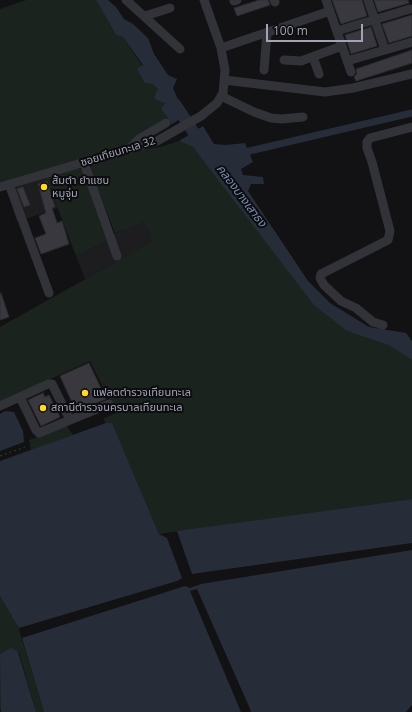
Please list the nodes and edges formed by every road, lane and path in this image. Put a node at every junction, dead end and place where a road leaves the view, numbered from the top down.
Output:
1 (126, 0) edge
2 (204, 0) edge
3 (336, 0) edge
4 (368, 0) edge
5 (328, 5) edge
6 (170, 8) dead end
7 (410, 9) dead end
8 (144, 16) junction
9 (375, 19) junction
10 (337, 31) junction
11 (267, 33) junction
12 (412, 42) edge
13 (342, 46) junction
14 (221, 48) junction
15 (180, 49) dead end
16 (385, 50) junction
17 (313, 57) junction
18 (284, 60) dead end
19 (347, 62) junction
20 (264, 70) dead end
21 (351, 72) dead end
22 (319, 74) dead end
23 (412, 74) edge
24 (224, 80) junction
25 (221, 96) junction
26 (303, 117) dead end
27 (166, 123) dead end
28 (412, 127) edge
29 (129, 149) junction
30 (84, 163) junction
31 (4, 186) edge
32 (117, 256) dead end
33 (49, 293) dead end
34 (383, 326) dead end
35 (20, 397) junction
36 (109, 404) dead end
37 (0, 406) edge
38 (70, 420) junction
39 (25, 447) dead end
40 (0, 456) edge

1 - 8 street
2 - 14 street
3 - 5 street
4 - 9 street
5 - 10 street
5 - 11 street
6 - 8 street
7 - 9 street
8 - 15 street
9 - 10 street
9 - 16 street
10 - 13 street
11 - 14 street
11 - 20 street
12 - 16 street
13 - 17 street
13 - 19 street
14 - 24 street
16 - 19 street
17 - 18 street
17 - 22 street
19 - 21 street
23 - 24 street
24 - 25 street
25 - 26 street
25 - 29 street, ซอยเทียนทะเล 32
27 - 29 street
28 - 34 street
29 - 30 street, ซอยเทียนทะเล 32
30 - 31 street, ซอยเทียนทะเล 32
30 - 32 street
31 - 33 street
35 - 37 street
35 - 38 street
35 - 38 street
36 - 38 street
39 - 40 path

